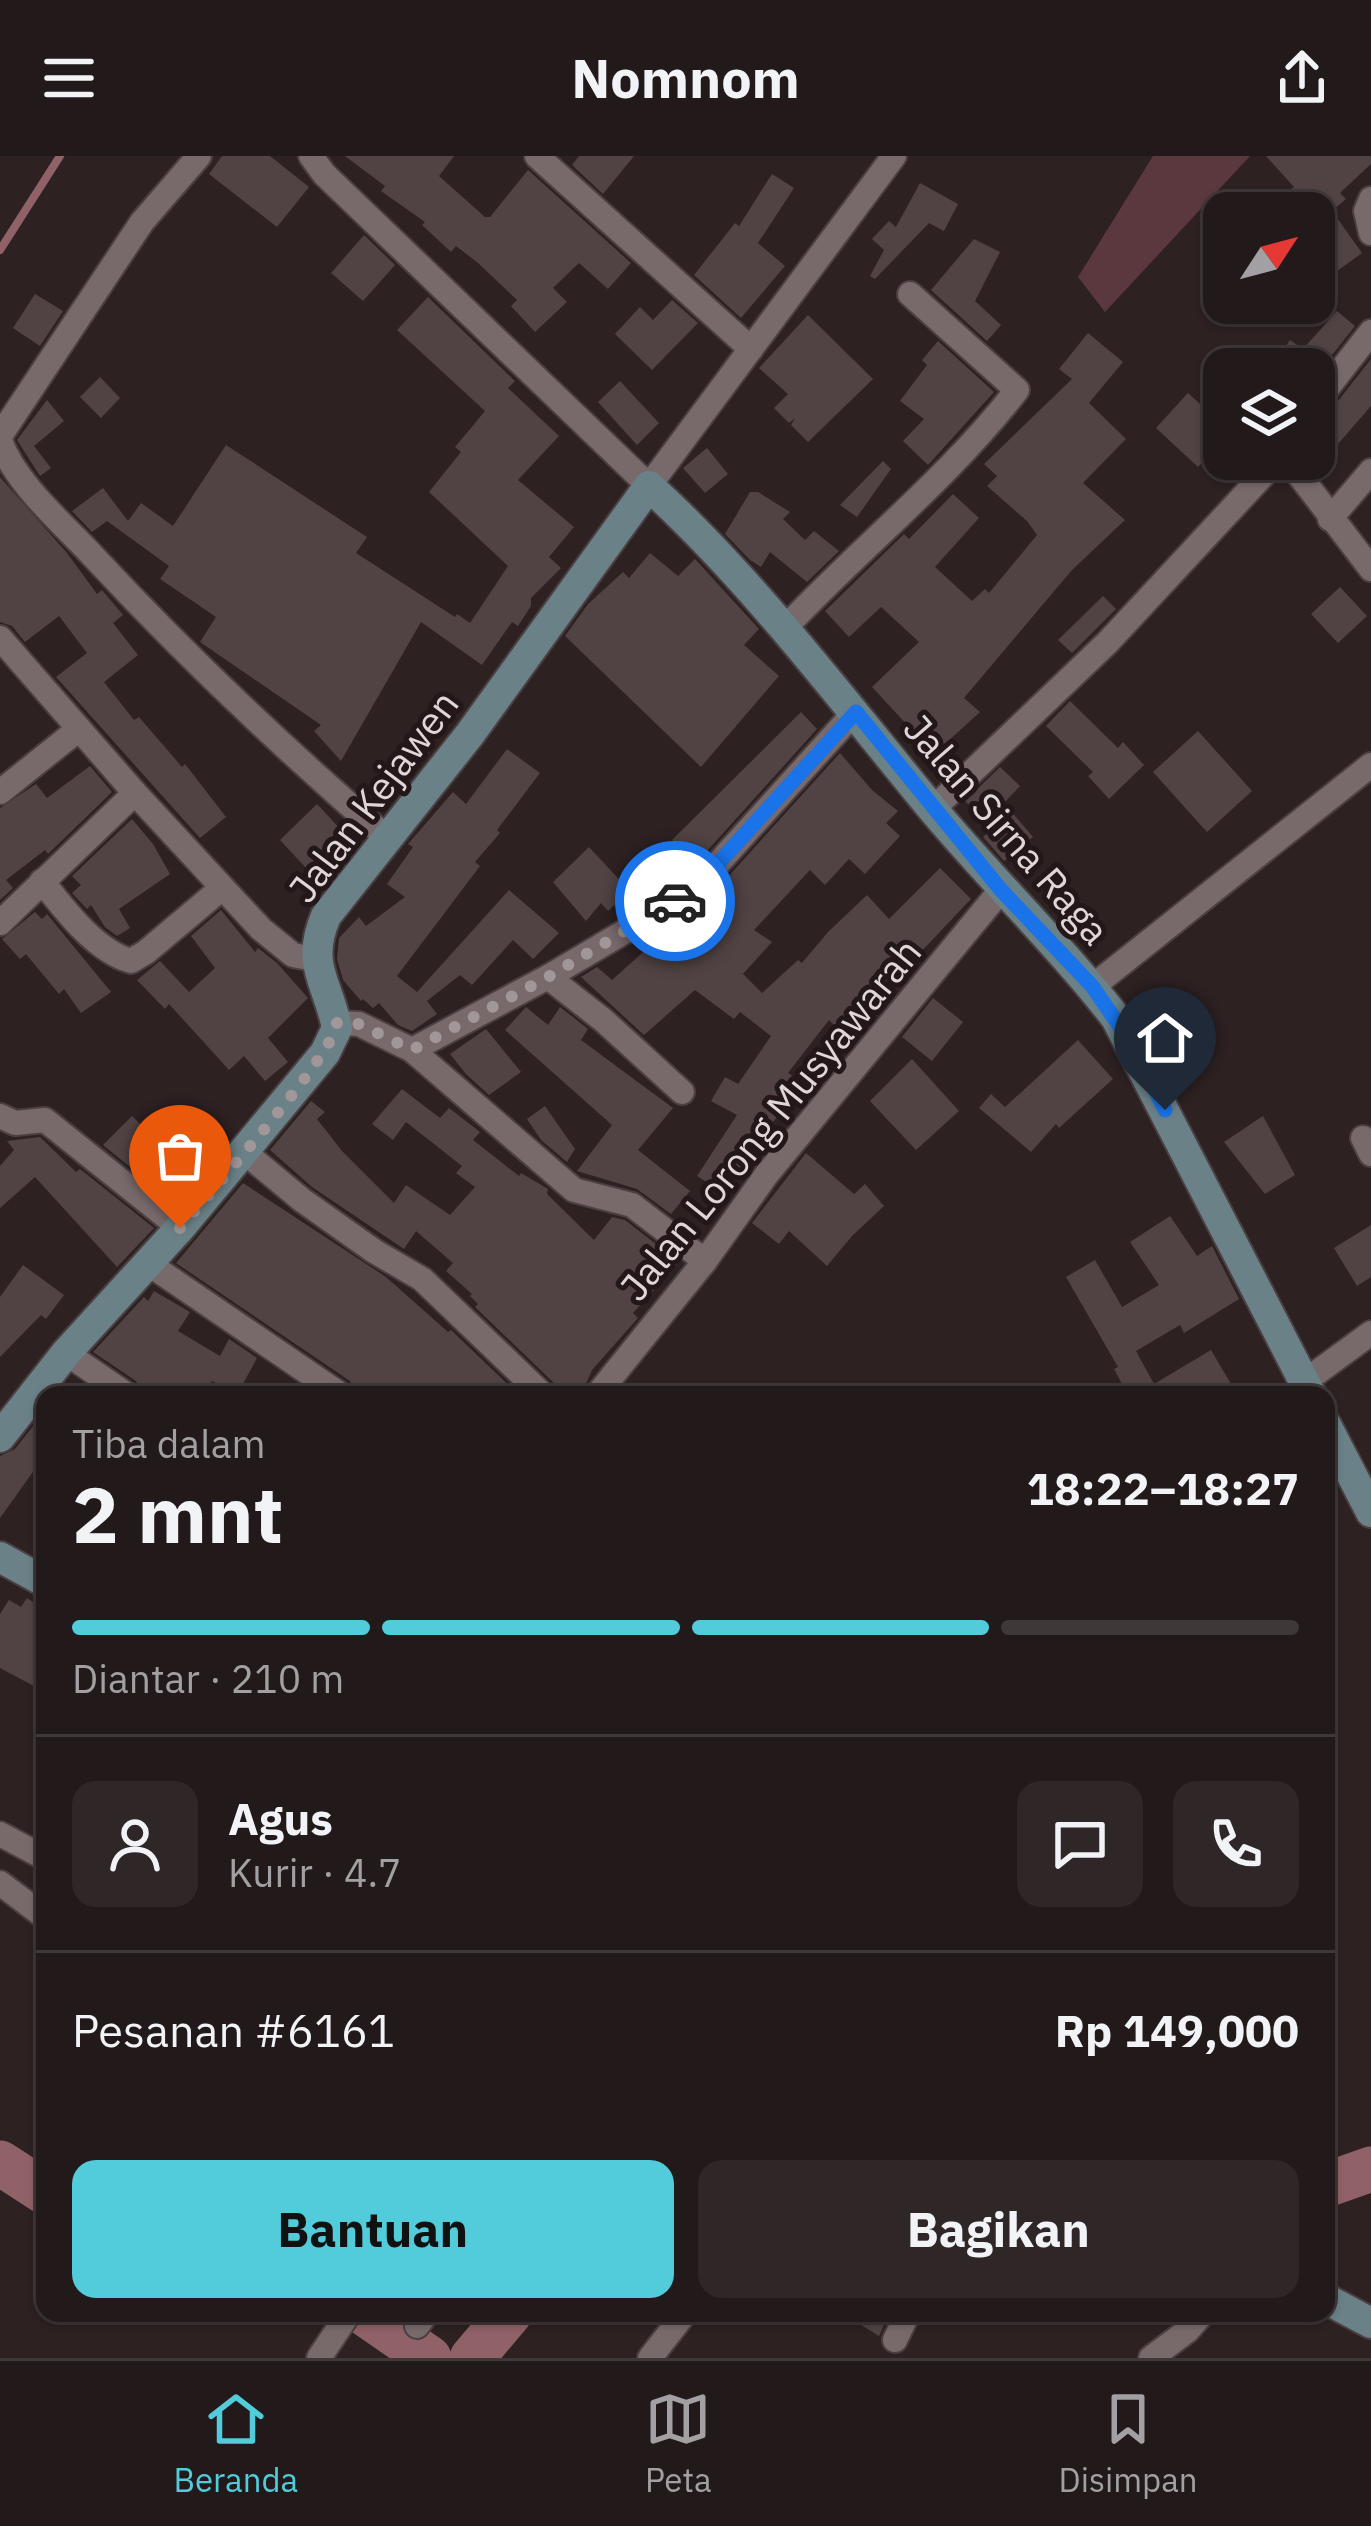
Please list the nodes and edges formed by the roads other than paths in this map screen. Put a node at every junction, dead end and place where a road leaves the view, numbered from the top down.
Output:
1 (199, 156) edge
2 (311, 156) edge
3 (894, 156) edge
4 (551, 161) edge
5 (1371, 199) edge
6 (1371, 232) edge
7 (910, 294) dead end
8 (1371, 332) edge
9 (751, 349) junction
10 (1335, 378) edge
11 (0, 439) edge
12 (1371, 471) edge
13 (1258, 480) edge
14 (1302, 480) edge
15 (649, 486) junction
16 (1330, 519) junction
17 (1371, 568) edge
18 (784, 629) junction
19 (0, 638) edge
20 (856, 712) junction
21 (80, 729) junction
22 (1371, 765) edge
23 (0, 792) edge
24 (135, 794) junction
25 (933, 809) junction
26 (385, 836) junction
27 (42, 880) junction
28 (222, 888) junction
29 (1001, 890) junction
30 (0, 923) edge
31 (314, 959) junction
32 (548, 977) junction
33 (1092, 986) junction
34 (337, 1023) junction
35 (412, 1050) junction
36 (682, 1091) dead end
37 (0, 1115) edge
38 (243, 1151) junction
39 (180, 1228) junction
40 (706, 1261) junction
41 (148, 1264) junction
42 (1371, 1333) edge
43 (66, 1353) junction
44 (40, 1386) edge
45 (115, 1386) edge
46 (328, 1386) edge
47 (534, 1386) edge
48 (604, 1386) edge
49 (1306, 1386) edge
50 (1309, 1386) edge
51 (36, 1391) edge
52 (0, 1437) edge
53 (1335, 1442) edge
54 (1371, 1512) edge
55 (0, 1557) edge
56 (36, 1577) edge
57 (1, 1836) edge
58 (36, 1854) edge
59 (0, 1883) edge
60 (36, 1910) edge
61 (1335, 2304) edge
62 (343, 2322) edge
63 (678, 2322) edge
64 (904, 2322) edge
65 (1195, 2322) edge
66 (1371, 2323) edge
67 (895, 2340) dead end
68 (319, 2358) edge
69 (650, 2358) edge
70 (1151, 2358) edge

1 - 11 street
2 - 15 street
3 - 9 street
4 - 9 street
5 - 6 street
7 - 18 street
8 - 10 street
9 - 15 street
11 - 26 street
12 - 16 street
13 - 25 street
14 - 16 street
15 - 18 street, Jalan Sirna Raga
15 - 26 street, Jalan Kejawen
16 - 17 street
18 - 20 street, Jalan Sirna Raga
19 - 21 street
20 - 25 street, Jalan Sirna Raga
20 - 32 street
21 - 23 street
21 - 24 street
22 - 33 street
24 - 27 street
24 - 28 street
25 - 29 street, Jalan Sirna Raga
26 - 31 street, Jalan Kejawen
27 - 28 street
27 - 30 street
28 - 31 street
29 - 33 street, Jalan Sirna Raga
29 - 40 street, Jalan Lorong Musyawarah
31 - 34 street, Jalan Kejawen
32 - 35 street
32 - 36 street
33 - 49 street, Jalan Sirna Raga
34 - 35 street
34 - 38 street
35 - 40 street
37 - 39 street
38 - 39 street
38 - 47 street
39 - 41 street
40 - 48 street, Jalan Lorong Musyawarah
41 - 43 street
41 - 46 street
42 - 50 street
43 - 44 street
43 - 45 street
51 - 52 street
53 - 54 street
55 - 56 street
57 - 58 street
59 - 60 street
61 - 66 street
62 - 68 street
63 - 69 street
64 - 67 street
65 - 70 street

